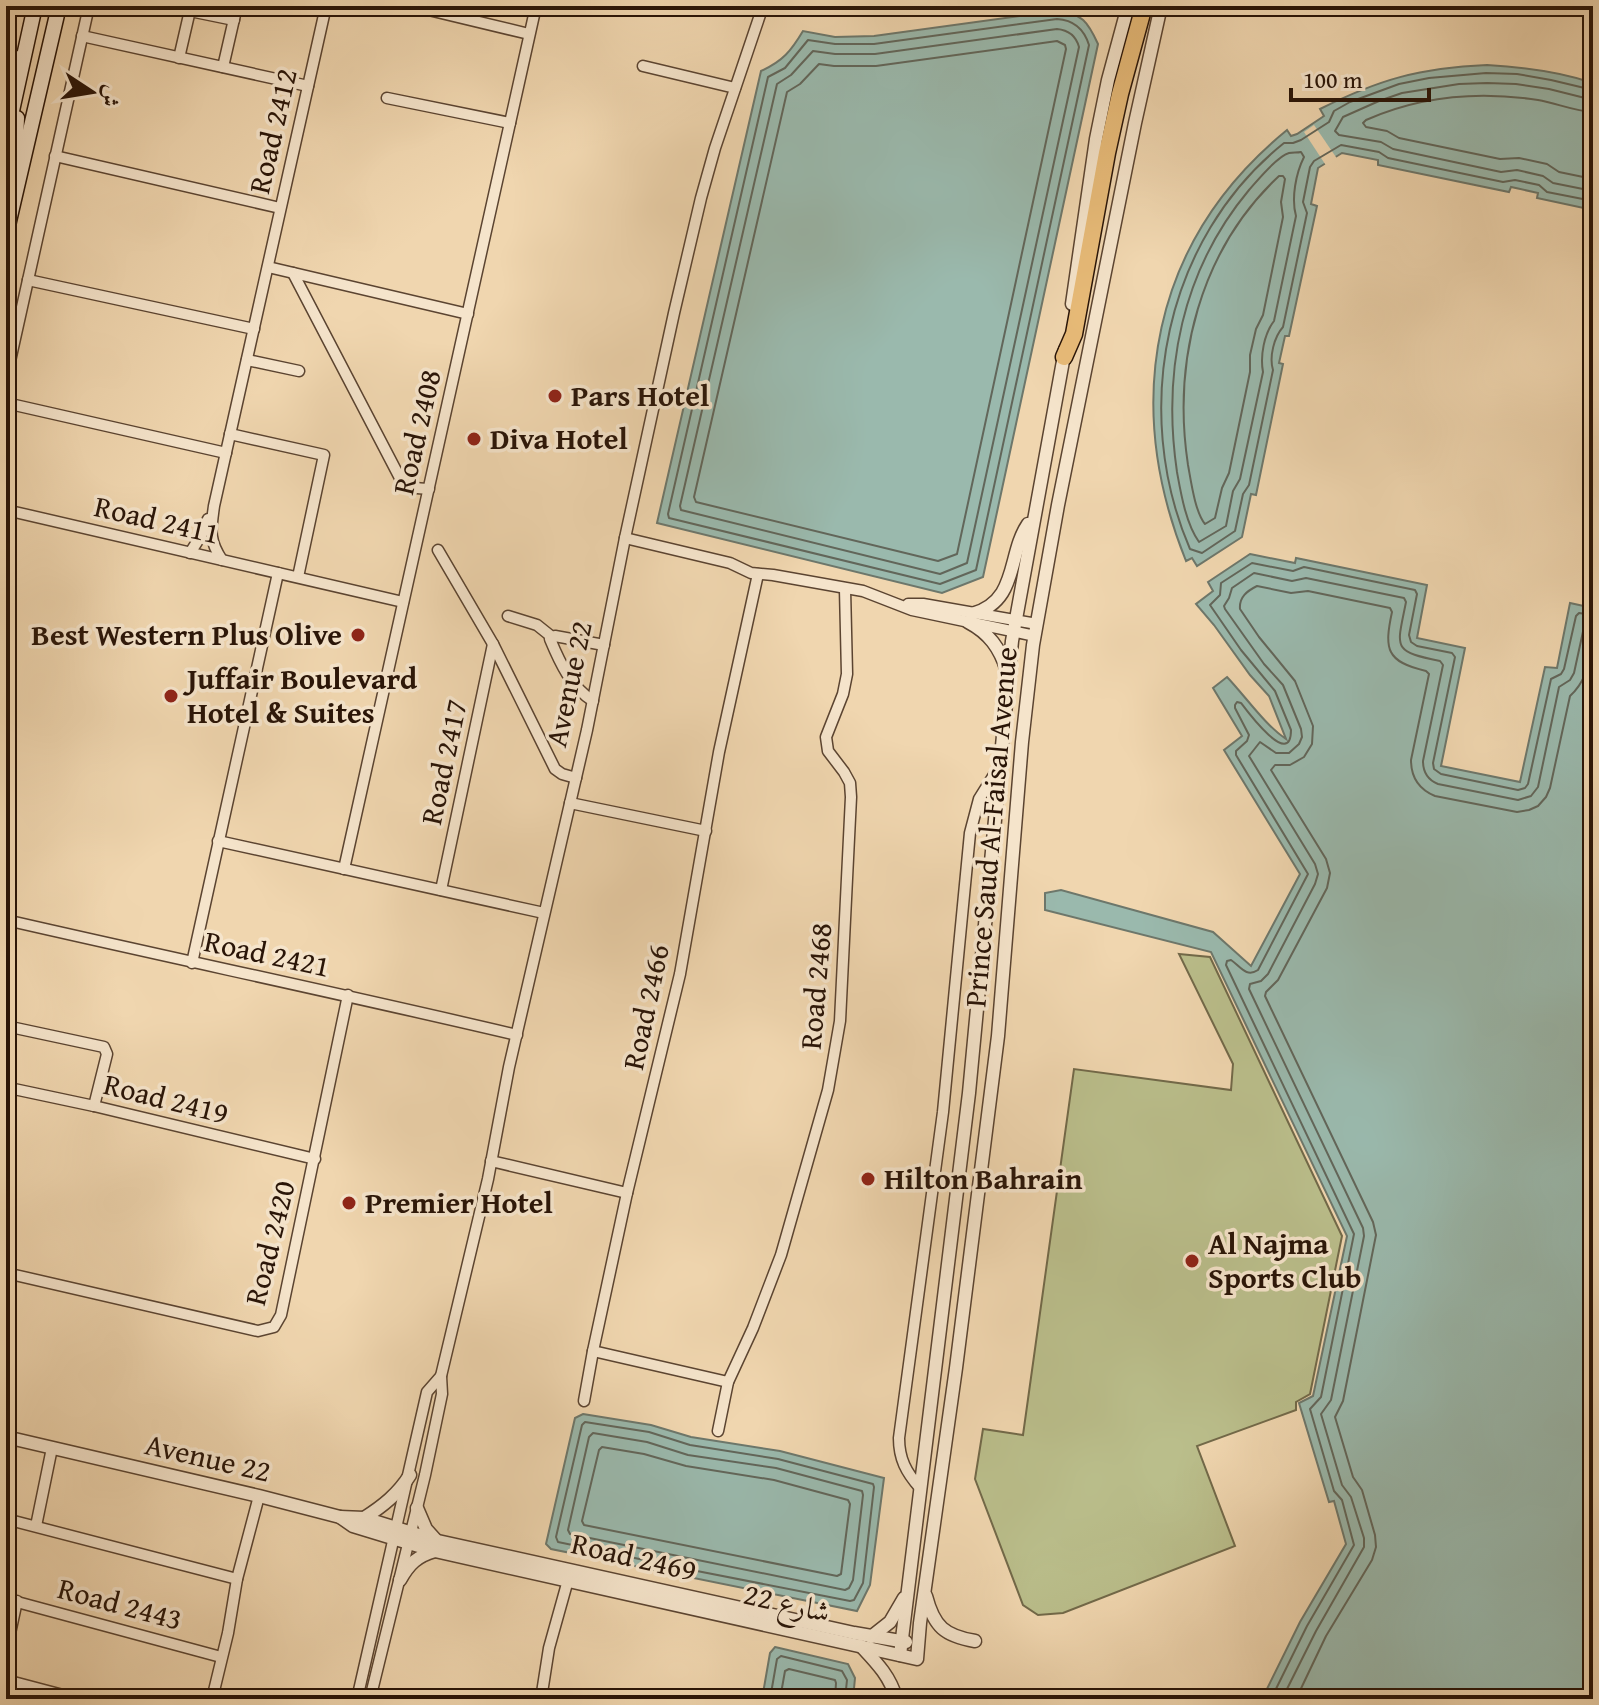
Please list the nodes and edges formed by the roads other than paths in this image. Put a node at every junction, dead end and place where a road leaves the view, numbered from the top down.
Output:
1 (35, 6) edge
2 (59, 6) edge
3 (89, 6) edge
4 (237, 6) edge
5 (326, 6) edge
6 (412, 6) edge
7 (536, 6) edge
8 (763, 6) edge
9 (1116, 6) edge
10 (1128, 6) edge
11 (1144, 6) edge
12 (1161, 6) edge
13 (190, 8) edge
14 (234, 20) junction
15 (1123, 22) junction
16 (529, 34) junction
17 (82, 36) junction
18 (26, 44) junction
19 (179, 58) junction
20 (643, 66) dead end
21 (223, 67) junction
22 (6, 79) edge
23 (308, 86) junction
24 (735, 88) junction
25 (387, 98) dead end
26 (10, 105) edge
27 (510, 123) junction
28 (6, 138) edge
29 (55, 156) junction
30 (12, 200) junction
31 (280, 208) junction
32 (6, 234) edge
33 (268, 267) junction
34 (293, 273) junction
35 (28, 280) junction
36 (468, 314) junction
37 (254, 329) junction
38 (1064, 357) junction
39 (247, 360) junction
40 (299, 371) dead end
41 (6, 379) edge
42 (6, 403) edge
43 (230, 434) junction
44 (226, 453) junction
45 (429, 489) junction
46 (214, 506) junction
47 (6, 510) edge
48 (1034, 519) junction
49 (625, 538) junction
50 (438, 550) dead end
51 (190, 553) junction
52 (222, 560) junction
53 (278, 573) junction
54 (758, 574) junction
55 (298, 577) junction
56 (845, 589) junction
57 (403, 602) junction
58 (508, 616) dead end
59 (970, 618) junction
60 (1014, 626) junction
61 (1036, 630) junction
62 (552, 637) junction
63 (493, 644) junction
64 (604, 645) junction
65 (1008, 673) junction
66 (593, 701) junction
67 (999, 767) junction
68 (576, 778) junction
69 (570, 803) junction
70 (706, 831) junction
71 (218, 841) junction
72 (344, 869) junction
73 (441, 890) junction
74 (544, 913) junction
75 (6, 920) edge
76 (192, 963) junction
77 (348, 995) junction
78 (6, 1026) edge
79 (517, 1035) junction
80 (6, 1092) edge
81 (94, 1106) junction
82 (315, 1159) junction
83 (491, 1161) junction
84 (627, 1193) junction
85 (6, 1273) edge
86 (593, 1351) junction
87 (441, 1376) junction
88 (728, 1382) junction
89 (584, 1401) dead end
90 (718, 1431) dead end
91 (6, 1437) edge
92 (52, 1448) junction
93 (410, 1475) junction
94 (920, 1488) junction
95 (259, 1496) junction
96 (417, 1508) junction
97 (340, 1517) junction
98 (364, 1518) junction
99 (6, 1519) edge
100 (36, 1526) junction
101 (395, 1533) junction
102 (410, 1538) junction
103 (436, 1546) junction
104 (237, 1579) junction
105 (400, 1580) junction
106 (568, 1580) junction
107 (908, 1583) junction
108 (925, 1591) junction
109 (11, 1600) edge
110 (866, 1641) junction
111 (975, 1641) dead end
112 (902, 1642) junction
113 (918, 1644) junction
114 (6, 1652) edge
115 (900, 1655) junction
116 (221, 1657) junction
117 (917, 1659) joint
118 (6, 1680) edge
119 (896, 1698) edge
120 (78, 1699) edge
121 (212, 1699) edge
122 (357, 1699) edge
123 (370, 1699) edge
124 (541, 1699) edge

1 - 18 main road
2 - 30 main road
3 - 17 street
4 - 14 street
5 - 23 street, Road 2412
6 - 16 street
7 - 16 street, Road 2408
8 - 24 street, Avenue 22
9 - 15 street
10 - 15 street, Prince Saud Al-Faisal Avenue
11 - 38 main road
12 - 61 street, Prince Saud Al-Faisal Avenue
13 - 14 street
13 - 19 street
14 - 21 street
15 - 38 street, Prince Saud Al-Faisal Avenue
16 - 27 street, Road 2408
17 - 19 street
17 - 29 street
18 - 22 main road
18 - 26 main road
19 - 21 street
20 - 24 street
21 - 23 street
23 - 31 street, Road 2412
24 - 49 street, Avenue 22
25 - 27 street
26 - 28 main road
26 - 30 main road
27 - 36 street, Road 2408
29 - 31 street
29 - 35 street
30 - 32 main road
31 - 33 street, Road 2412
33 - 34 street
33 - 37 street, Road 2412
34 - 36 street
34 - 45 street
35 - 37 street
35 - 41 street
36 - 45 street, Road 2408
37 - 39 street, Road 2412
38 - 48 street, Prince Saud Al-Faisal Avenue
39 - 40 street
39 - 43 street, Road 2412
42 - 44 street
43 - 44 street, Road 2412
43 - 55 street
44 - 46 street, Road 2412
45 - 57 street, Road 2408
46 - 51 street, Road 2412
46 - 52 street, Road 2412
47 - 51 street, Road 2411
48 - 59 street
48 - 60 street, Prince Saud Al-Faisal Avenue
49 - 54 street
49 - 64 street, Avenue 22
50 - 63 street
51 - 52 street, Road 2411
52 - 53 street, Road 2411
53 - 55 street, Road 2411
53 - 71 street
54 - 56 street
54 - 70 street, Road 2466
55 - 57 street, Road 2411
56 - 59 street
56 - 88 street, Road 2468
57 - 72 street, Road 2408
58 - 62 street
59 - 60 street
59 - 65 street
60 - 61 street
60 - 65 street, Prince Saud Al-Faisal Avenue
61 - 108 street, Prince Saud Al-Faisal Avenue
62 - 64 street
62 - 66 street
63 - 68 street
63 - 73 street, Road 2417
64 - 66 street, Avenue 22
65 - 67 street, Prince Saud Al-Faisal Avenue
66 - 68 street, Avenue 22
67 - 94 street, Prince Saud Al-Faisal Avenue
67 - 94 street
68 - 69 street, Avenue 22
69 - 70 street
69 - 74 street, Avenue 22
70 - 84 street, Road 2466
71 - 72 street
71 - 76 street
72 - 73 street
73 - 74 street
74 - 79 street, Avenue 22
75 - 76 street, Road 2421
76 - 77 street, Road 2421
77 - 79 street, Road 2421
77 - 82 street, Road 2420
78 - 81 street
79 - 83 street, Avenue 22
80 - 81 street, Road 2419
81 - 82 street, Road 2419
82 - 85 street, Road 2420
83 - 84 street
83 - 87 street, Avenue 22
84 - 86 street, Road 2466
86 - 88 street
86 - 89 street, Road 2466
87 - 93 street, Avenue 22
87 - 96 street, Avenue 22
88 - 90 street, Road 2468
91 - 92 street, Avenue 22
92 - 95 street, Avenue 22
92 - 100 street
93 - 98 street
93 - 101 street, Avenue 22
94 - 107 street, Prince Saud Al-Faisal Avenue
95 - 97 street, Avenue 22
95 - 104 street
96 - 102 street, Avenue 22
96 - 103 street
97 - 98 street, Road 2469
97 - 101 street, Avenue 22
98 - 101 street, Road 2469
99 - 100 street, Road 2443
100 - 104 street, Road 2443
101 - 102 street, Road 2469
101 - 122 street, Avenue 22
102 - 103 street, Road 2469
102 - 105 street, Avenue 22
103 - 105 street
103 - 106 street
103 - 110 street, Road 2469
104 - 116 street
105 - 123 street, Avenue 22
106 - 110 street, شارع 22
106 - 124 street
107 - 110 street
107 - 112 street, Prince Saud Al-Faisal Avenue
108 - 111 street
108 - 113 street, Prince Saud Al-Faisal Avenue
109 - 114 street
109 - 116 street, Road 2443
110 - 112 street, Road 2469
110 - 115 street, شارع 22
110 - 119 street
112 - 113 street, Road 2469
112 - 115 street, Prince Saud Al-Faisal Avenue
113 - 117 street, Prince Saud Al-Faisal Avenue
115 - 117 street, شارع 22
116 - 121 street
118 - 120 street

